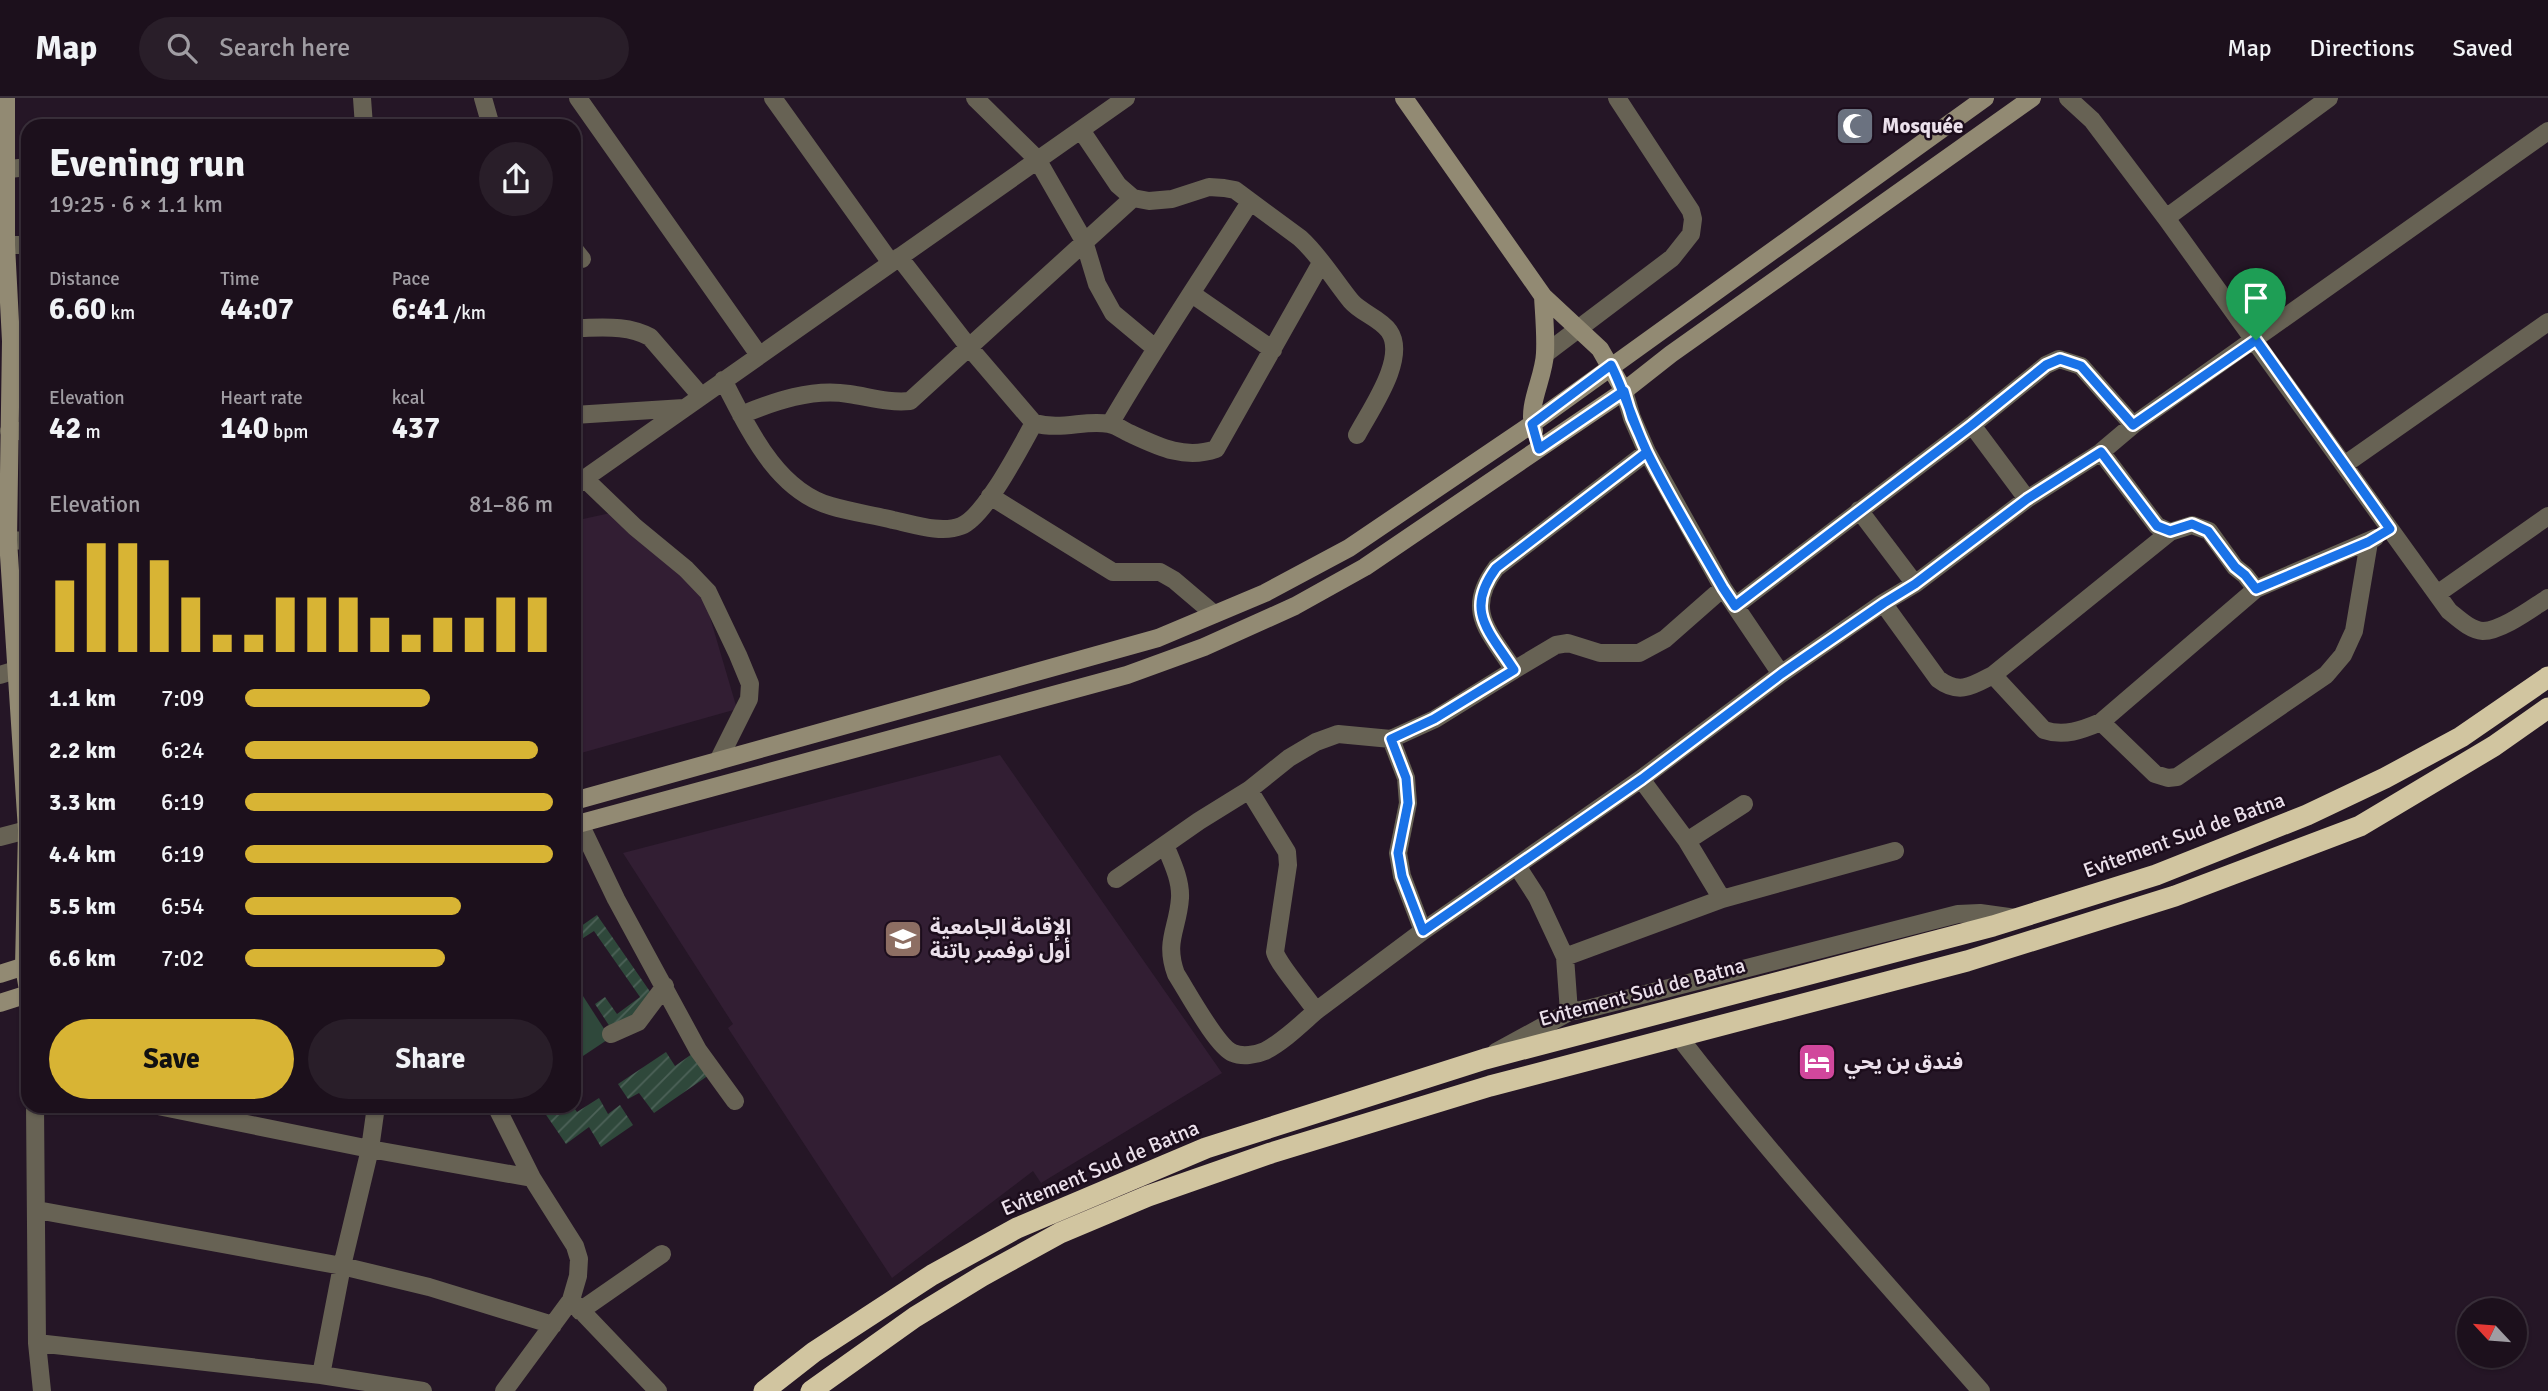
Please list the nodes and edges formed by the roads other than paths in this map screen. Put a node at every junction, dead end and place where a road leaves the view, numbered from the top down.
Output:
1 (6, 98) edge
2 (362, 98) edge
3 (483, 98) edge
4 (578, 98) edge
5 (773, 98) edge
6 (975, 98) edge
7 (1126, 98) edge
8 (1404, 98) edge
9 (1985, 98) edge
10 (2032, 98) edge
11 (2068, 98) edge
12 (2329, 98) edge
13 (1626, 101) edge
14 (364, 119) edge
15 (489, 119) edge
16 (1081, 130) junction
17 (2548, 131) edge
18 (1037, 159) junction
19 (21, 168) edge
20 (2, 169) edge
21 (1133, 198) junction
22 (1250, 202) junction
23 (2166, 218) junction
24 (1084, 241) junction
25 (6, 245) junction
26 (21, 245) edge
27 (895, 260) junction
28 (1321, 263) junction
29 (4, 291) edge
30 (1192, 294) junction
31 (1543, 296) junction
32 (2548, 322) edge
33 (581, 328) edge
34 (1579, 330) junction
35 (2256, 340) junction
36 (20, 341) edge
37 (968, 346) junction
38 (1154, 348) junction
39 (1273, 350) junction
40 (1545, 354) junction
41 (759, 355) junction
42 (1611, 365) junction
43 (723, 380) junction
44 (1624, 391) junction
45 (701, 396) junction
46 (684, 408) junction
47 (581, 415) edge
48 (741, 415) junction
49 (1034, 423) junction
50 (1110, 424) junction
51 (1532, 424) junction
52 (1972, 425) junction
53 (2133, 425) junction
54 (9, 431) junction
55 (21, 431) edge
56 (1357, 435) dead end
57 (1539, 449) junction
58 (1647, 452) junction
59 (2101, 452) junction
60 (2344, 466) junction
61 (581, 481) edge
62 (581, 484) edge
63 (990, 496) junction
64 (2027, 499) junction
65 (1859, 510) junction
66 (2548, 516) edge
67 (4, 518) edge
68 (2390, 529) junction
69 (2170, 531) junction
70 (8, 540) junction
71 (21, 541) edge
72 (2368, 542) junction
73 (1915, 584) junction
74 (1723, 588) junction
75 (2256, 589) junction
76 (2437, 594) junction
77 (2548, 598) edge
78 (1884, 603) junction
79 (1735, 606) junction
80 (1214, 614) junction
81 (1514, 670) junction
82 (8, 673) edge
83 (1781, 674) junction
84 (1993, 675) junction
85 (2548, 677) edge
86 (2548, 708) edge
87 (2101, 722) junction
88 (1391, 739) junction
89 (718, 761) junction
90 (1642, 779) junction
91 (21, 780) edge
92 (1250, 790) junction
93 (581, 799) edge
94 (1744, 803) dead end
95 (581, 824) edge
96 (21, 832) edge
97 (581, 833) edge
98 (0, 837) edge
99 (1687, 841) junction
100 (1165, 845) junction
101 (1895, 851) dead end
102 (1517, 866) junction
103 (1116, 879) dead end
104 (1722, 899) junction
105 (2019, 918) junction
106 (1423, 931) junction
107 (1565, 957) junction
108 (21, 968) edge
109 (0, 974) edge
110 (665, 986) junction
111 (21, 995) edge
112 (0, 1003) edge
113 (1316, 1011) junction
114 (1569, 1012) junction
115 (611, 1034) dead end
116 (1679, 1037) junction
117 (1485, 1059) junction
118 (735, 1101) dead end
119 (35, 1113) edge
120 (193, 1113) edge
121 (375, 1113) edge
122 (499, 1113) edge
123 (370, 1149) junction
124 (531, 1178) junction
125 (37, 1210) junction
126 (662, 1254) dead end
127 (342, 1266) junction
128 (575, 1306) junction
129 (553, 1325) junction
130 (37, 1343) junction
131 (321, 1375) junction
132 (42, 1391) edge
133 (423, 1391) edge
134 (504, 1391) edge
135 (658, 1391) edge
136 (764, 1391) edge
137 (811, 1391) edge
138 (1981, 1391) edge

1 - 20 main road
2 - 14 street
3 - 15 street
4 - 41 street
5 - 27 street
6 - 18 street
7 - 16 street
8 - 31 main road
9 - 42 main road
10 - 44 main road
11 - 23 street
12 - 23 street
13 - 34 street
16 - 18 street
16 - 21 street
17 - 35 street
18 - 24 street
18 - 27 street
19 - 20 street
20 - 25 main road
21 - 22 street
21 - 24 street
22 - 28 street
22 - 30 street
23 - 35 street
24 - 37 street
24 - 38 street
25 - 26 street
25 - 29 main road
27 - 37 street
27 - 41 street
28 - 39 street
28 - 56 street
29 - 36 main road
30 - 38 street
30 - 39 street
31 - 34 main road
31 - 40 main road
32 - 60 street
33 - 45 street
34 - 40 street
34 - 42 main road
35 - 53 street
35 - 60 street
36 - 54 main road
37 - 48 street
37 - 49 street
38 - 50 street
39 - 50 street
40 - 51 main road
41 - 43 street
42 - 44 main road
42 - 51 main road
43 - 45 street
43 - 48 street
44 - 57 main road
44 - 58 street
45 - 46 street
46 - 47 street
46 - 61 street
48 - 63 street
49 - 50 street
49 - 63 street
51 - 57 main road
51 - 80 main road
52 - 53 street
52 - 64 street
52 - 65 street
53 - 59 street
54 - 55 street
54 - 67 main road
57 - 95 main road
58 - 74 street
58 - 81 street
59 - 64 street
59 - 69 street
60 - 68 street
62 - 89 street
63 - 80 street
64 - 73 street
65 - 73 street
65 - 79 street
66 - 76 street
67 - 70 main road
68 - 72 street
68 - 76 street
69 - 75 street
69 - 84 street
70 - 71 street
70 - 82 main road
72 - 75 street
72 - 87 street
73 - 78 street
74 - 79 street
74 - 81 street
75 - 87 street
76 - 77 street
78 - 83 street
78 - 84 street
79 - 83 street
80 - 89 main road
81 - 88 street
82 - 91 main road
83 - 90 street
84 - 87 street
85 - 105 highway, Evitement Sud de Batna
86 - 116 highway
88 - 92 street
88 - 106 street
89 - 93 main road
90 - 99 street
90 - 102 street
92 - 100 street
92 - 113 street
94 - 99 street
96 - 98 street
97 - 110 street
99 - 104 street
100 - 103 street
100 - 113 street
101 - 104 street
102 - 106 street
102 - 107 street
104 - 107 street
105 - 114 street
105 - 117 highway, Evitement Sud de Batna
106 - 113 street
107 - 114 street
108 - 109 main road
110 - 115 street
110 - 118 street
111 - 112 main road
114 - 117 street
116 - 137 highway
116 - 138 street
117 - 136 highway, Evitement Sud de Batna
119 - 125 street
120 - 123 street
121 - 123 street
122 - 124 street
123 - 124 street
123 - 127 street
124 - 128 street
125 - 127 street
125 - 130 street
126 - 128 street
127 - 129 street
127 - 131 street
128 - 129 street
128 - 135 street
129 - 134 street
130 - 131 street
130 - 132 street
131 - 133 street

